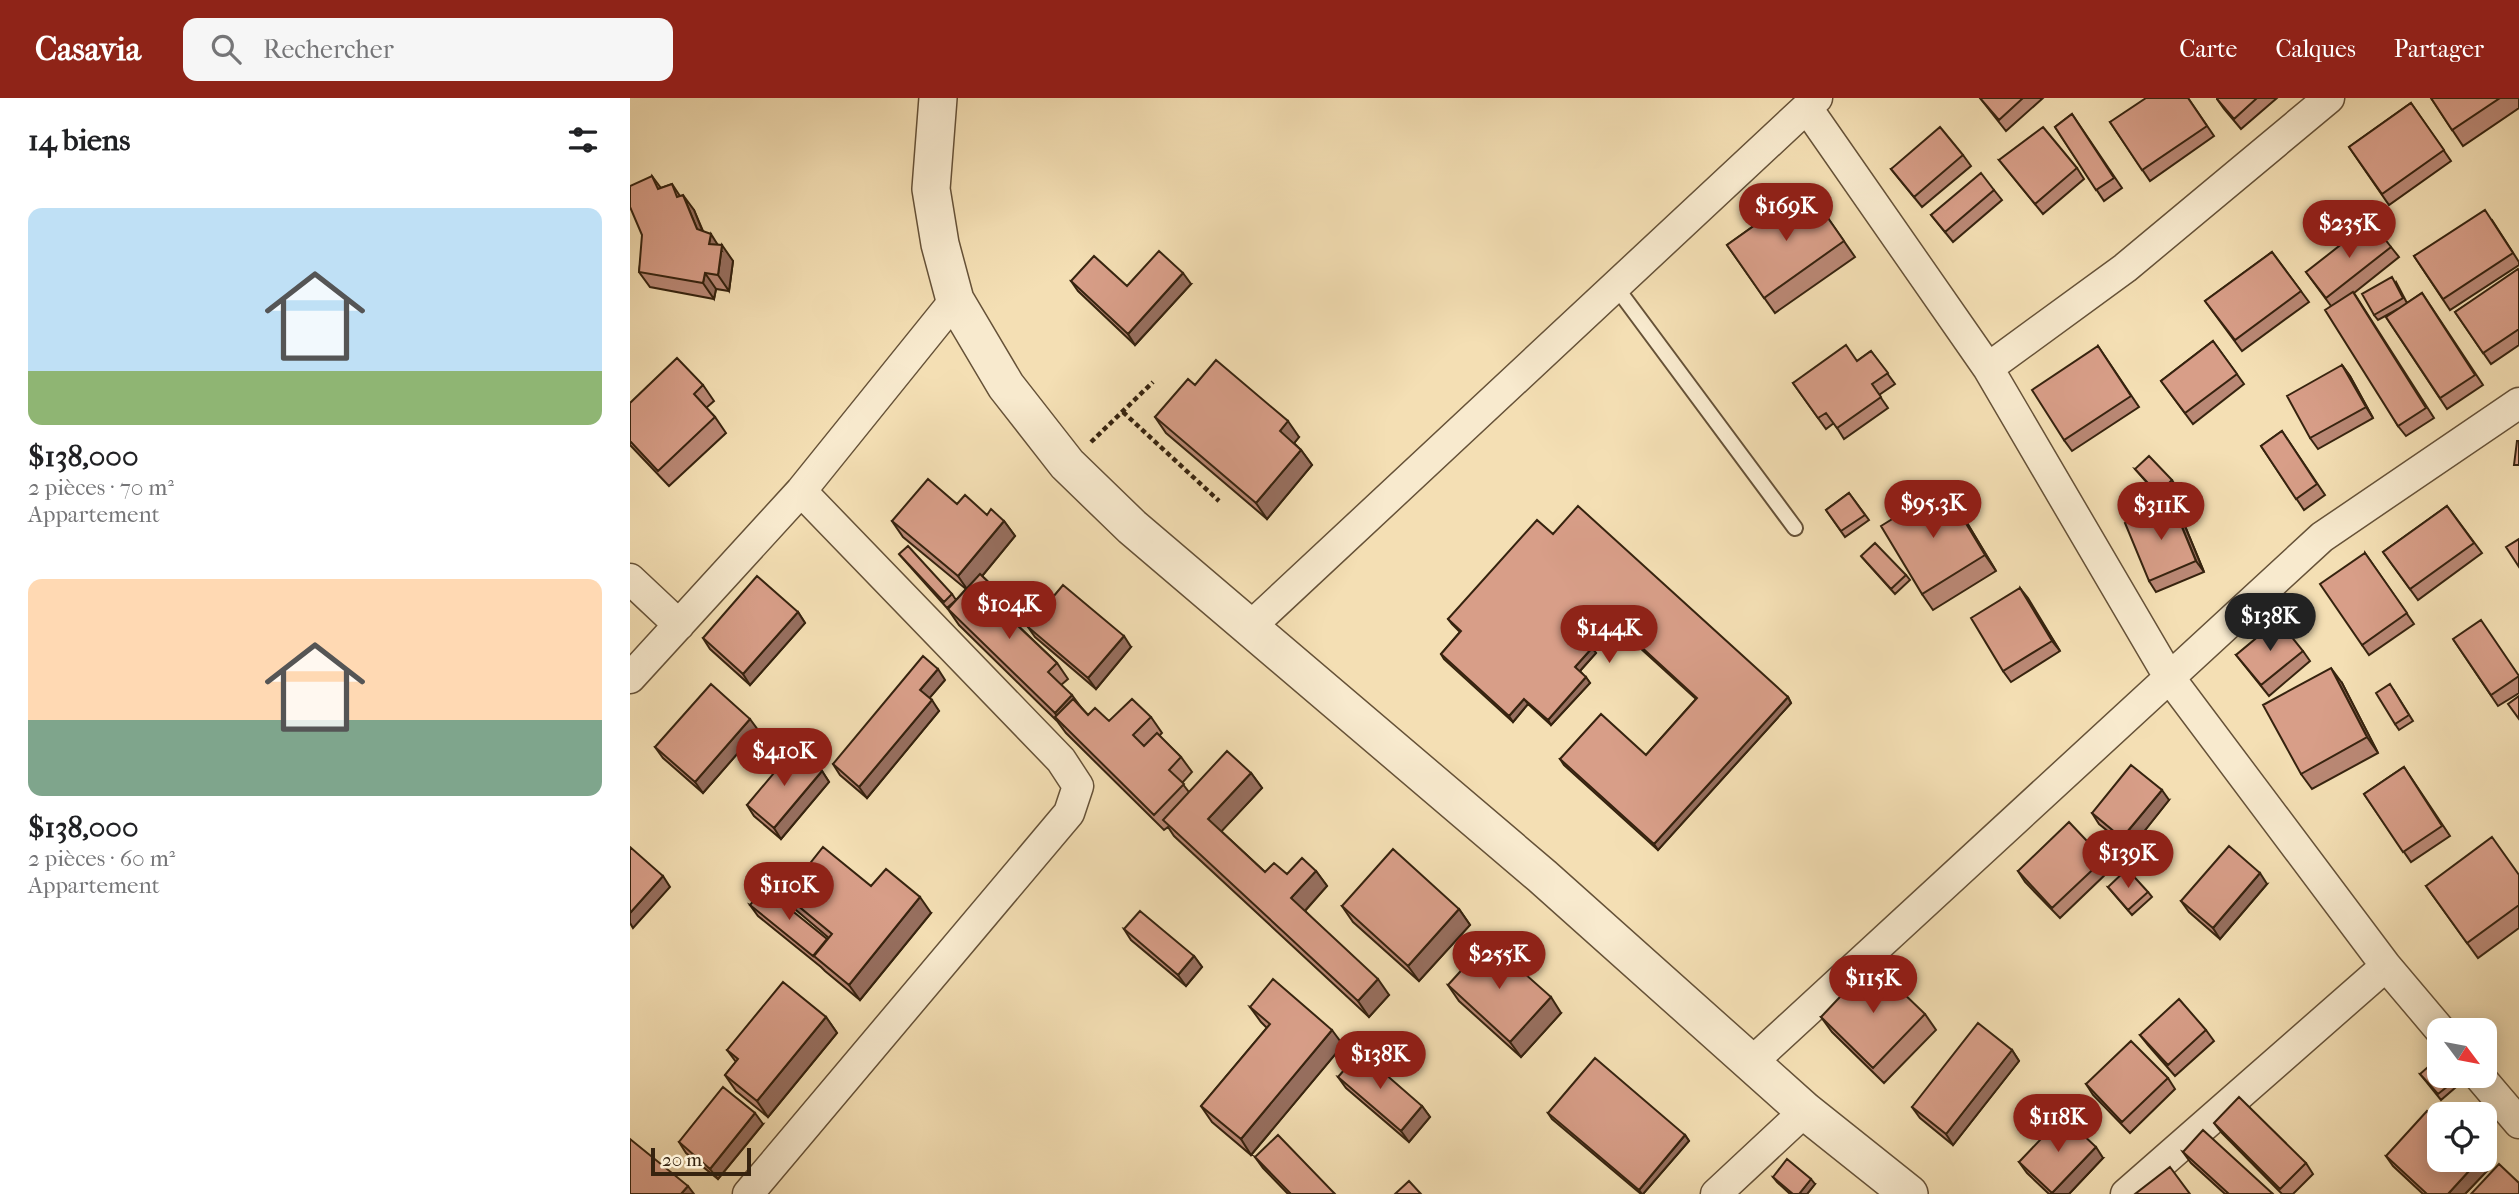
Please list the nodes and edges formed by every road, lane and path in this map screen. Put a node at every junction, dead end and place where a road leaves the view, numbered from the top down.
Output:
1 (938, 98) edge
2 (2329, 98) edge
3 (1812, 103) edge
4 (1616, 287) junction
5 (955, 300) junction
6 (1988, 368) junction
7 (1153, 383) dead end
8 (2519, 403) edge
9 (1123, 412) junction
10 (1067, 464) junction
11 (801, 491) junction
12 (1219, 501) dead end
13 (1795, 528) dead end
14 (630, 579) edge
15 (679, 625) junction
16 (1250, 627) junction
17 (2169, 677) junction
18 (630, 678) edge
19 (2386, 966) junction
20 (2430, 1018) edge
21 (1751, 1063) junction
22 (2489, 1088) edge
23 (1805, 1111) junction
24 (2519, 1123) edge
25 (748, 1194) edge
26 (1716, 1194) edge
27 (1909, 1194) edge
28 (2126, 1194) edge

1 - 5 street
2 - 6 street
3 - 4 street
3 - 6 street
4 - 13 lane
4 - 16 street
5 - 10 street
5 - 11 street
6 - 17 street
7 - 9 path
8 - 17 street
9 - 10 path
9 - 12 path
10 - 16 street
11 - 15 street
11 - 25 street
14 - 15 street
15 - 18 street
16 - 21 street
17 - 19 street
17 - 21 street
19 - 20 street
19 - 28 street
21 - 23 street
22 - 24 street
23 - 26 street
23 - 27 street

